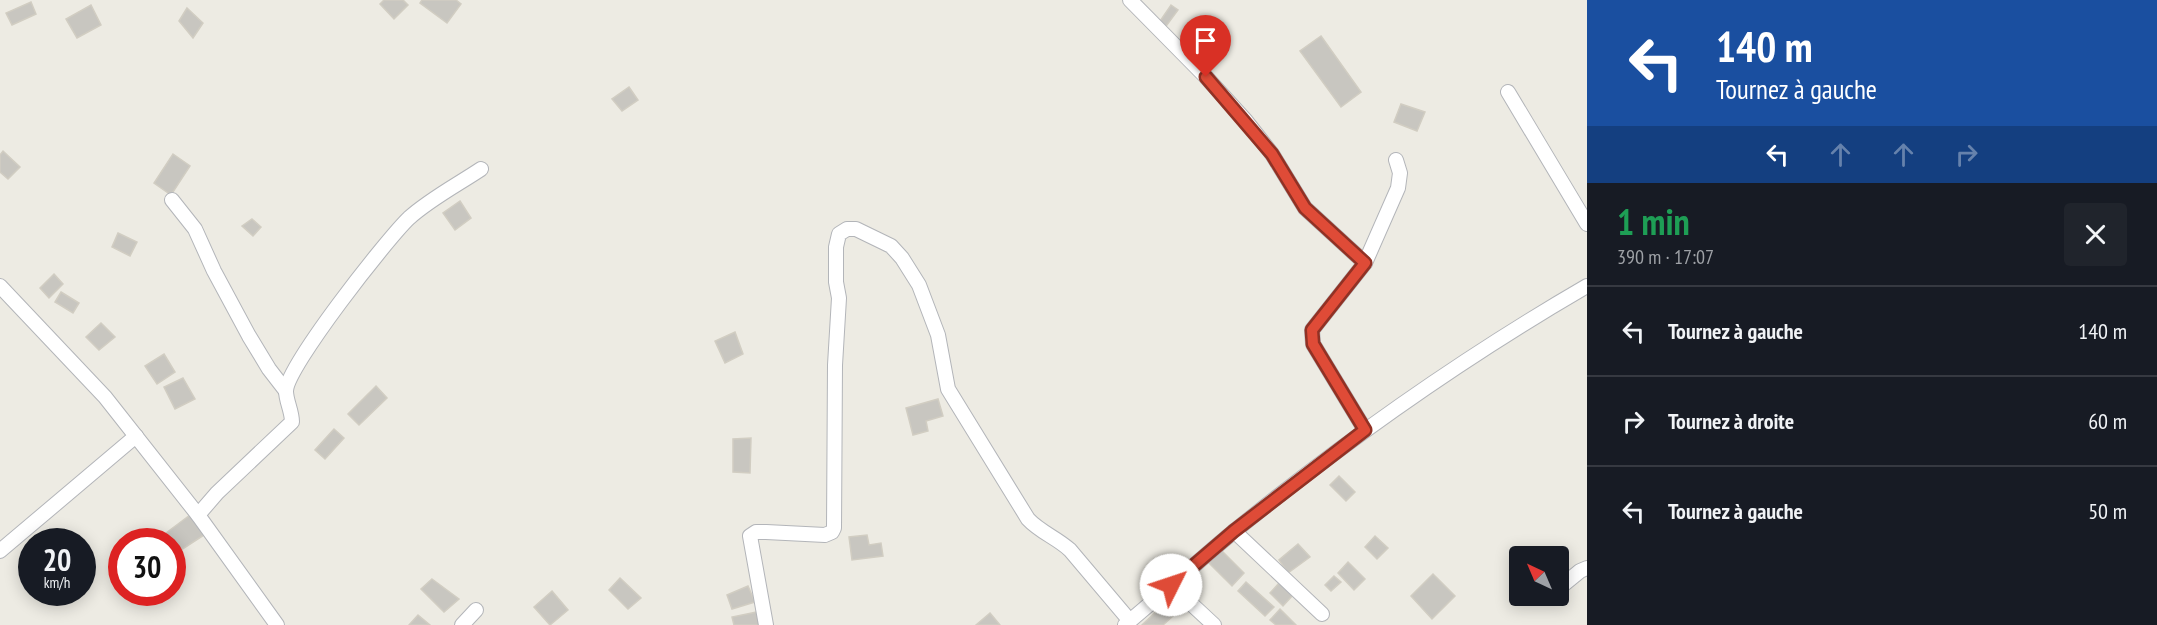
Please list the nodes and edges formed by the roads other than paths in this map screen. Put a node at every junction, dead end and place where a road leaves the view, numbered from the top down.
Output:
1 (1130, 0) edge
2 (1508, 92) dead end
3 (1396, 160) dead end
4 (481, 169) dead end
5 (172, 200) dead end
6 (1587, 224) edge
7 (1365, 263) junction
8 (0, 286) edge
9 (1587, 286) edge
10 (286, 391) junction
11 (1365, 430) junction
12 (136, 436) junction
13 (198, 515) junction
14 (1234, 531) junction
15 (0, 551) edge
16 (1587, 568) edge
17 (1569, 580) edge
18 (1171, 585) junction
19 (476, 610) dead end
20 (1322, 614) dead end
21 (1127, 623) edge
22 (277, 625) edge
23 (462, 625) edge
24 (766, 625) edge
25 (1214, 625) edge

1 - 7 street
2 - 6 street
3 - 7 street
4 - 10 street
5 - 10 street
7 - 11 street
8 - 12 street
9 - 11 street
10 - 13 street
11 - 14 street
12 - 13 street
12 - 15 street
13 - 22 street
14 - 18 street
14 - 20 street
16 - 17 street
18 - 21 street
18 - 25 street
19 - 23 street
21 - 24 street

